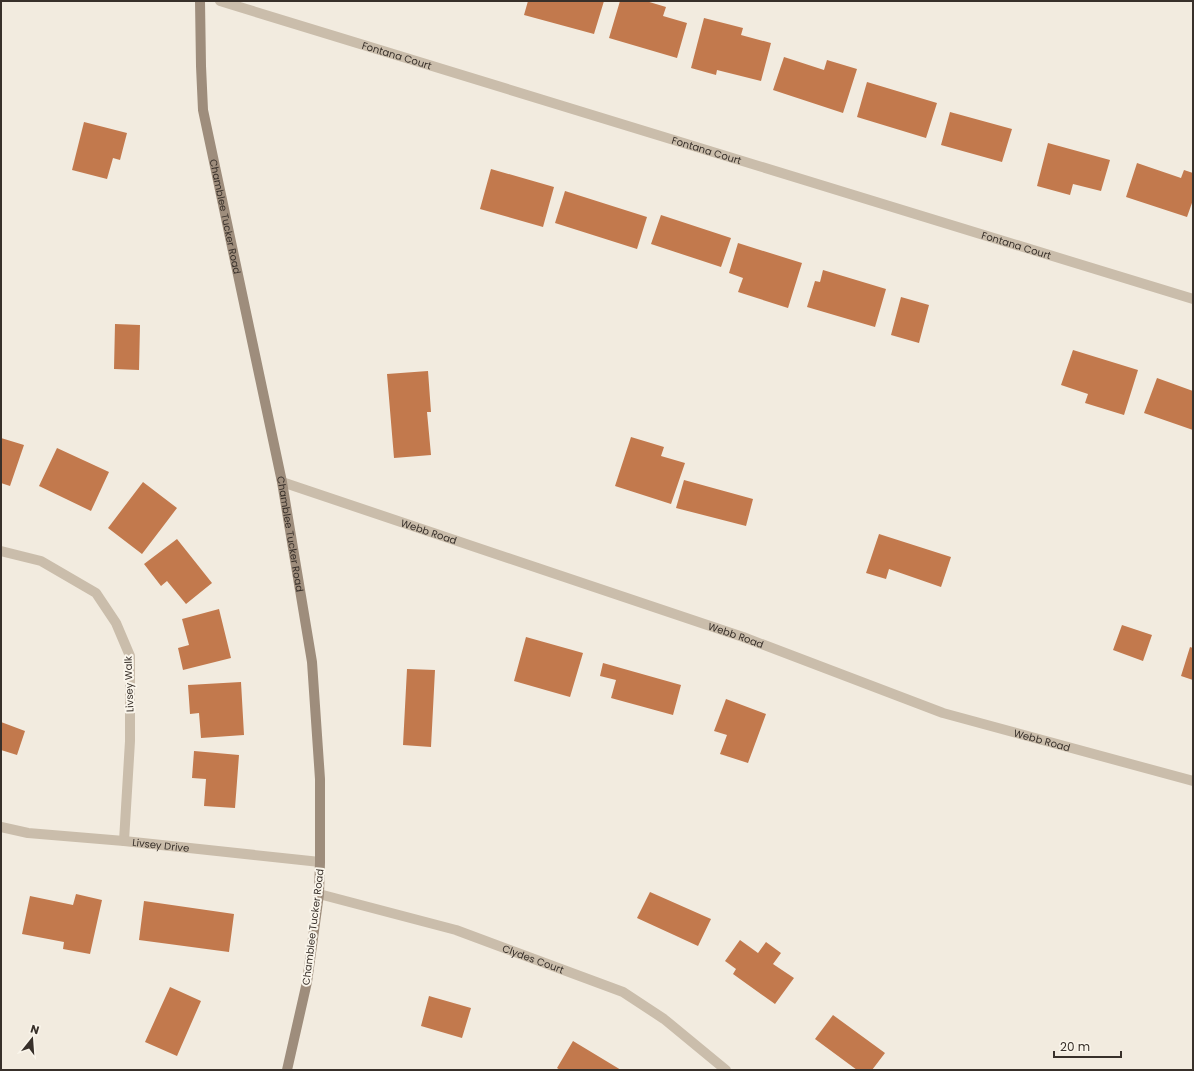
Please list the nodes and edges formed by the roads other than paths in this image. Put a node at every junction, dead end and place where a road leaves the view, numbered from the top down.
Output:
1 (200, 1) edge
2 (220, 1) edge
3 (1193, 299) edge
4 (282, 482) junction
5 (1, 550) edge
6 (1193, 780) edge
7 (1, 827) edge
8 (124, 841) junction
9 (320, 862) junction
10 (319, 894) junction
11 (287, 1070) edge
12 (726, 1070) edge

1 - 4 main road, Chamblee Tucker Road
2 - 3 street, Fontana Court
4 - 6 street, Webb Road
4 - 9 main road, Chamblee Tucker Road
5 - 8 street, Livsey Walk
7 - 8 street, Livsey Drive
8 - 9 street, Livsey Drive
9 - 10 main road, Chamblee Tucker Road
10 - 11 main road, Chamblee Tucker Road
10 - 12 street, Clydes Court

